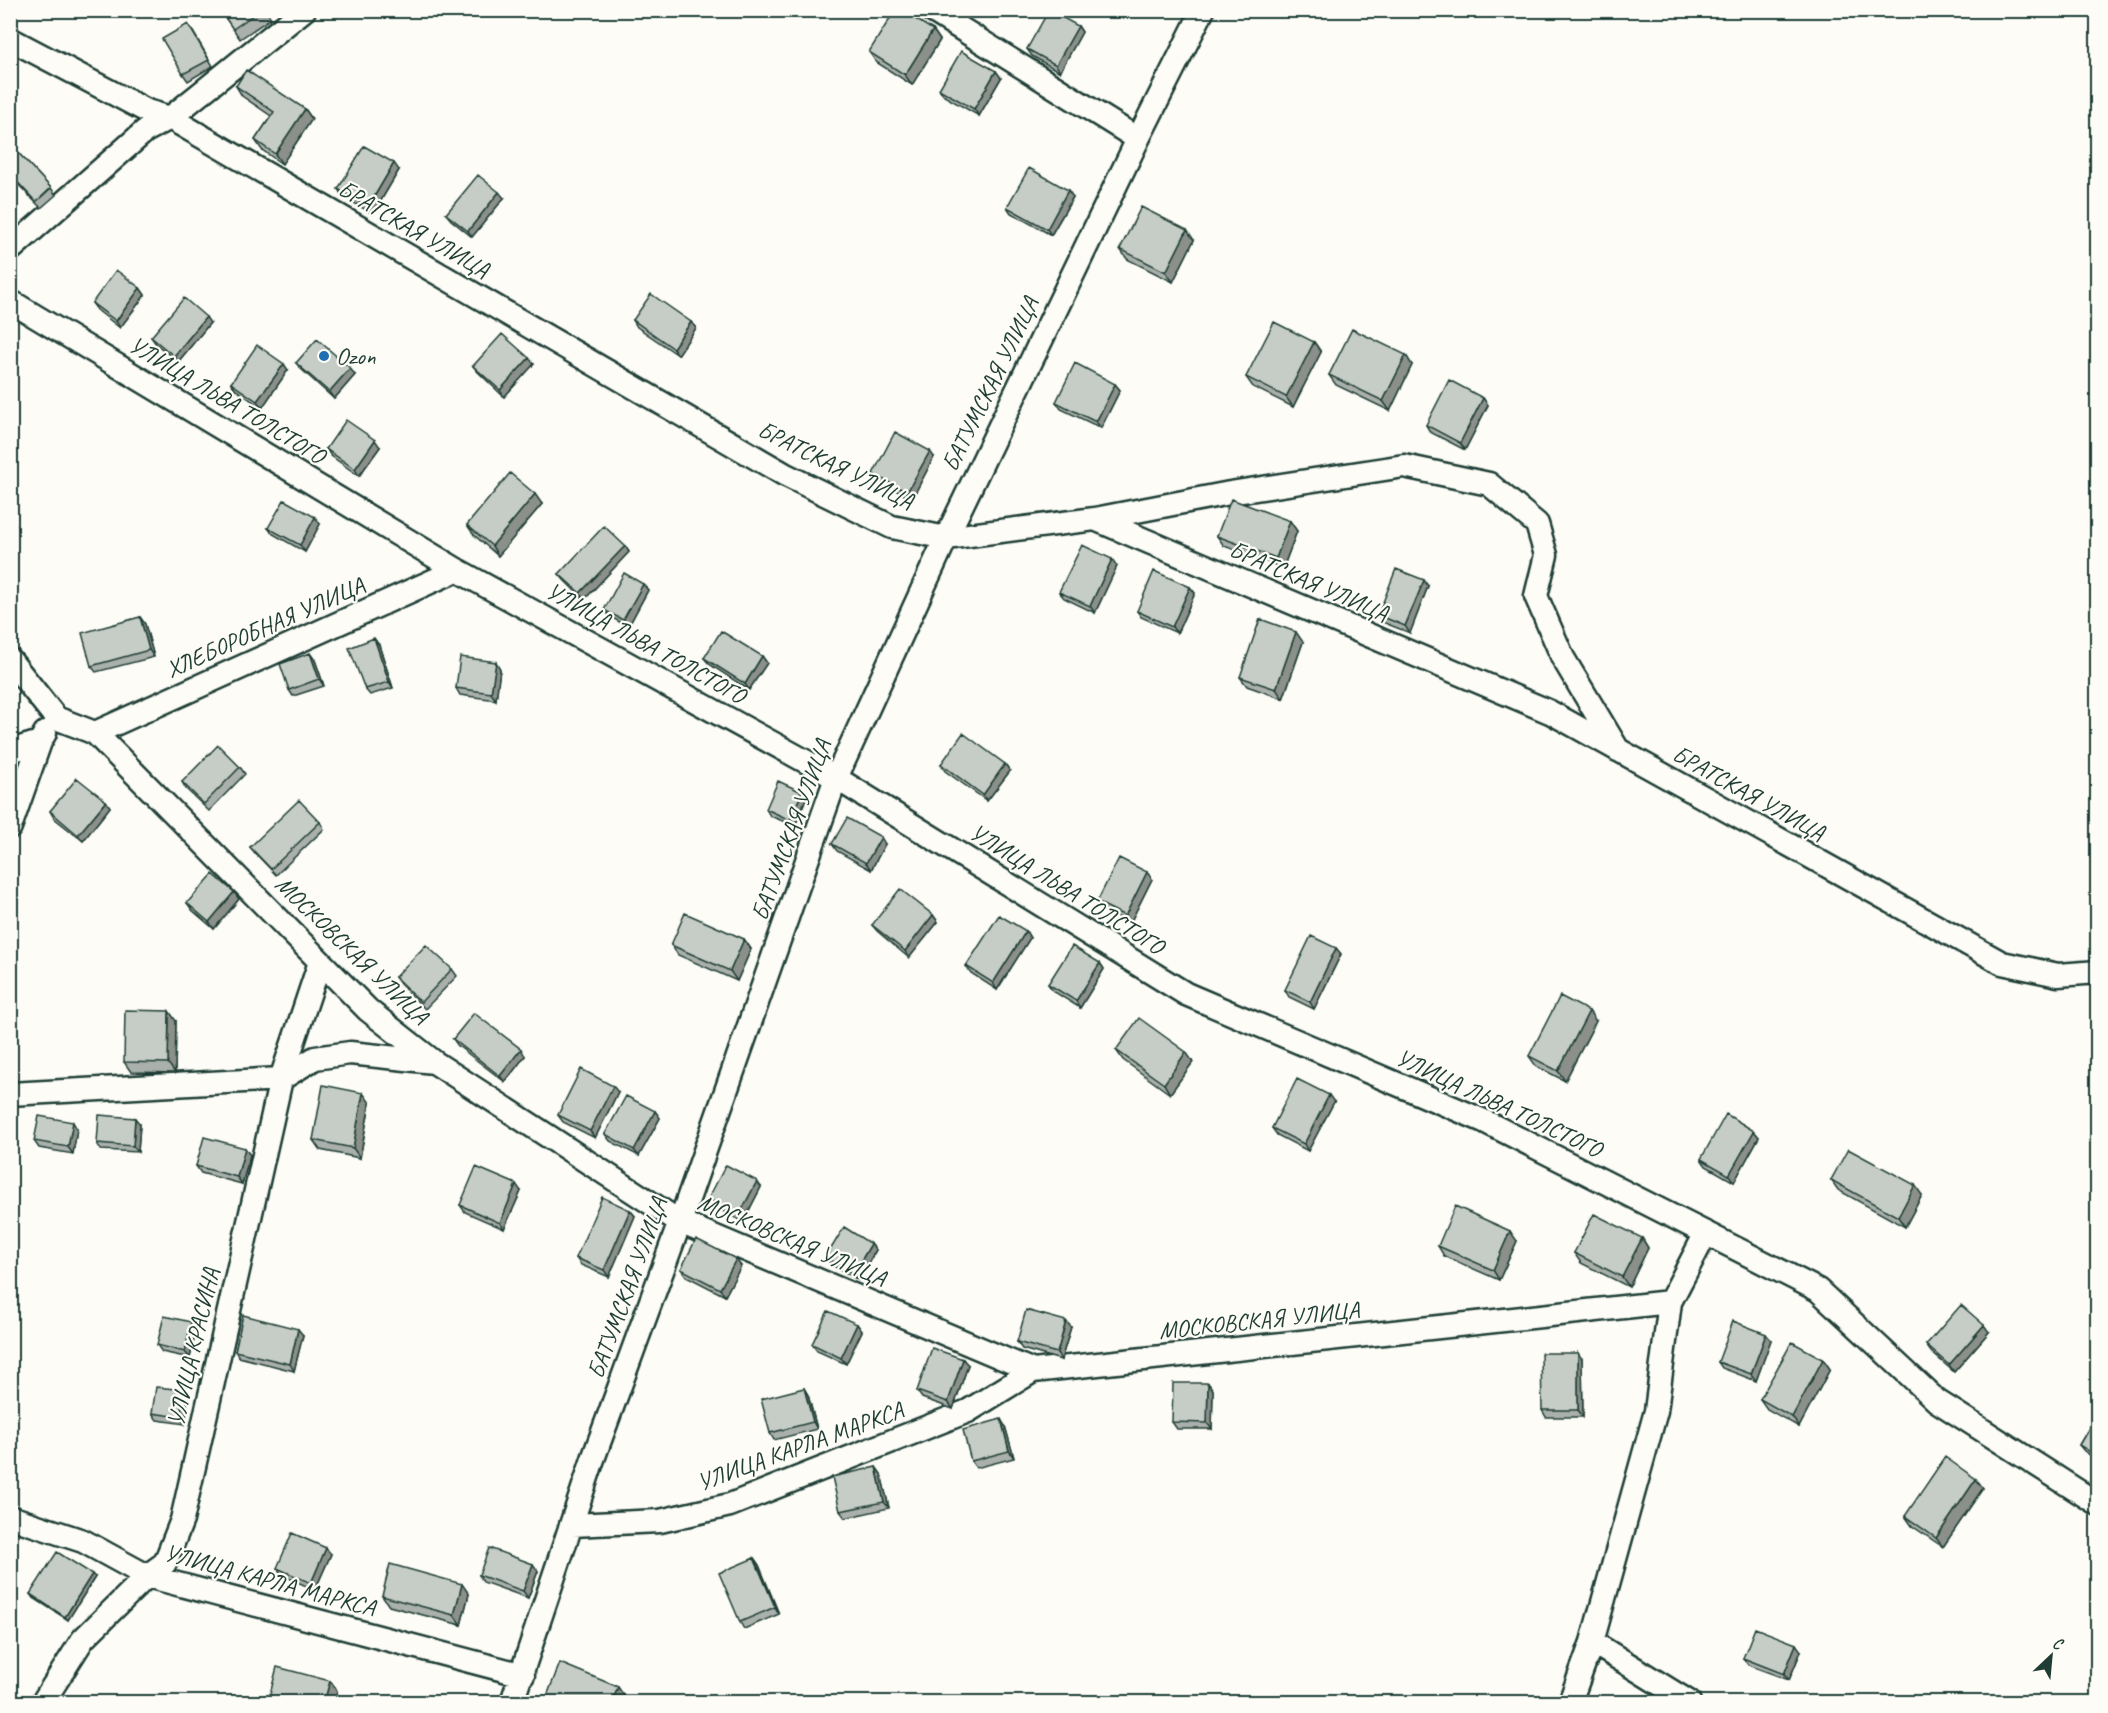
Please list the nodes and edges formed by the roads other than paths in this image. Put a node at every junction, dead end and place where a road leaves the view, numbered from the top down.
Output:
1 (304, 10) edge
2 (931, 10) edge
3 (1203, 10) edge
4 (10, 39) edge
5 (170, 118) junction
6 (1138, 140) junction
7 (10, 250) edge
8 (10, 301) edge
9 (1095, 519) junction
10 (946, 538) junction
11 (457, 570) junction
12 (10, 660) edge
13 (56, 718) junction
14 (95, 733) junction
15 (39, 742) junction
16 (10, 751) edge
17 (1619, 752) junction
18 (836, 778) junction
19 (10, 827) edge
20 (320, 962) junction
21 (2097, 972) edge
22 (434, 1062) junction
23 (281, 1079) junction
24 (10, 1094) edge
25 (680, 1222) junction
26 (1706, 1233) junction
27 (1670, 1302) junction
28 (1033, 1371) junction
29 (2097, 1504) edge
30 (10, 1517) edge
31 (572, 1525) junction
32 (147, 1576) junction
33 (1592, 1642) junction
34 (523, 1675) junction
35 (43, 1702) edge
36 (512, 1702) edge
37 (1569, 1702) edge
38 (1689, 1702) edge

1 - 5 street
2 - 6 street
3 - 6 street, БАТУМСКАЯ УЛИЦА
4 - 5 street, БРАТСКАЯ УЛИЦА
5 - 7 street
5 - 10 street, БРАТСКАЯ УЛИЦА
6 - 10 street, БАТУМСКАЯ УЛИЦА
8 - 11 street, УЛИЦА ЛЬВА ТОЛСТОГО
9 - 10 street, БРАТСКАЯ УЛИЦА
9 - 17 street, БРАТСКАЯ УЛИЦА
9 - 17 street
10 - 18 street, БАТУМСКАЯ УЛИЦА
11 - 14 street, ХЛЕБОРОБНАЯ УЛИЦА
11 - 18 street, УЛИЦА ЛЬВА ТОЛСТОГО
12 - 13 street
13 - 14 street, МОСКОВСКАЯ УЛИЦА
13 - 15 street
14 - 20 street, МОСКОВСКАЯ УЛИЦА
15 - 16 street
15 - 19 street
17 - 21 street, БРАТСКАЯ УЛИЦА
18 - 25 street, БАТУМСКАЯ УЛИЦА
18 - 26 street, УЛИЦА ЛЬВА ТОЛСТОГО
20 - 22 street, МОСКОВСКАЯ УЛИЦА
20 - 23 street, УЛИЦА КРАСИНА
22 - 23 street
22 - 25 street, МОСКОВСКАЯ УЛИЦА
23 - 24 street
23 - 32 street, УЛИЦА КРАСИНА
25 - 28 street, МОСКОВСКАЯ УЛИЦА
25 - 31 street, БАТУМСКАЯ УЛИЦА
26 - 27 street
26 - 29 street, УЛИЦА ЛЬВА ТОЛСТОГО
27 - 28 street, МОСКОВСКАЯ УЛИЦА
27 - 33 street
28 - 31 street, УЛИЦА КАРЛА МАРКСА
30 - 32 street, УЛИЦА КАРЛА МАРКСА
31 - 34 street, БАТУМСКАЯ УЛИЦА
32 - 34 street, УЛИЦА КАРЛА МАРКСА
32 - 35 street, УЛИЦА КРАСИНА
33 - 37 street
33 - 38 street
34 - 36 street, БАТУМСКАЯ УЛИЦА

